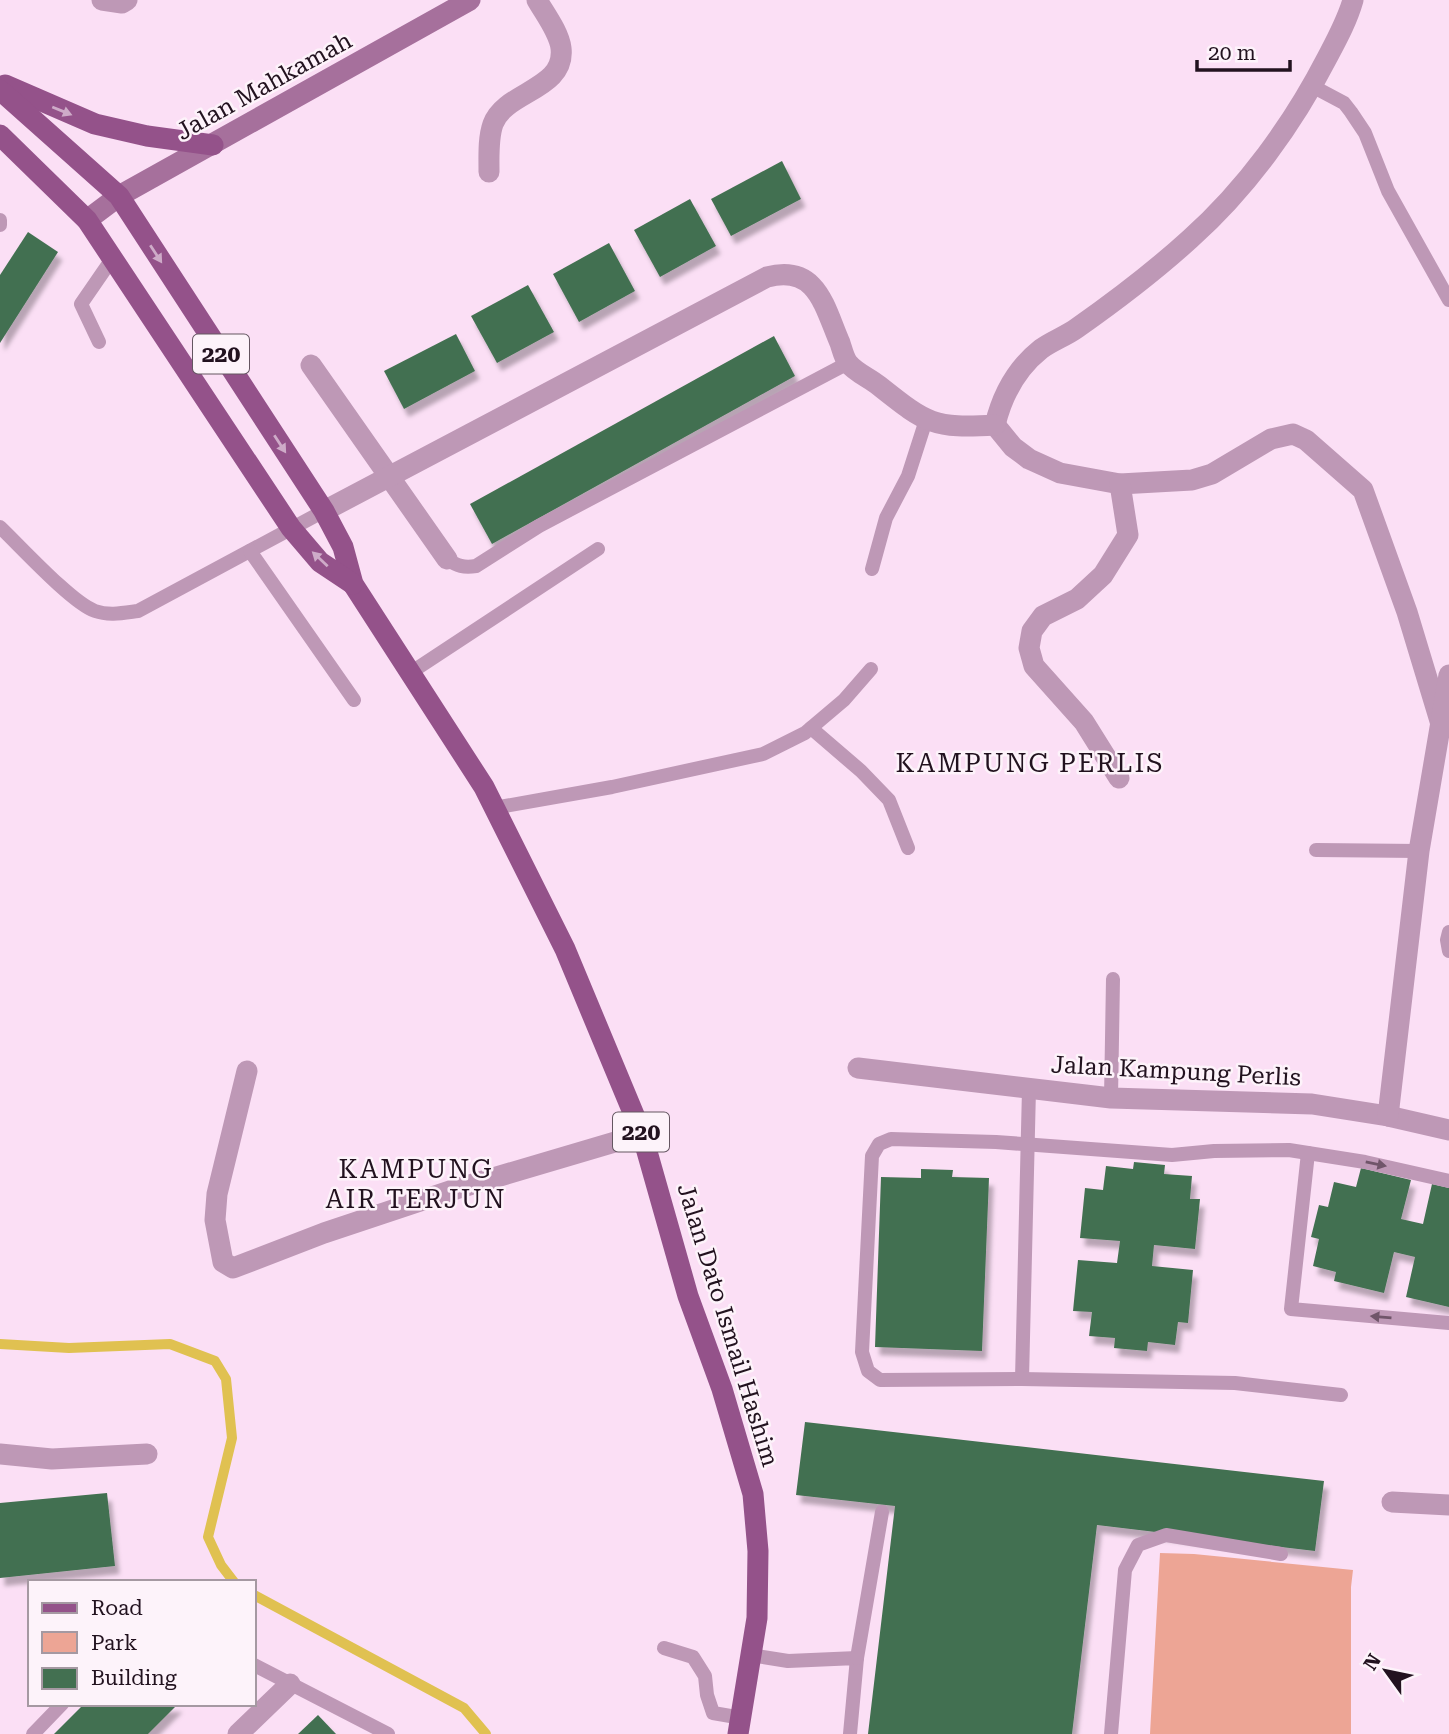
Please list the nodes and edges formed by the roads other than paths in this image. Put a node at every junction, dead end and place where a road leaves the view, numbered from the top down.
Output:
1 (103, 0) edge
2 (127, 0) edge
3 (470, 0) edge
4 (537, 0) edge
5 (1353, 0) edge
6 (0, 83) edge
7 (1312, 86) junction
8 (0, 90) edge
9 (1, 138) edge
10 (213, 145) junction
11 (489, 172) dead end
12 (119, 196) junction
13 (87, 220) junction
14 (112, 258) junction
15 (1449, 300) edge
16 (99, 342) dead end
17 (848, 363) junction
18 (311, 365) dead end
19 (926, 420) junction
20 (995, 425) junction
21 (389, 476) junction
22 (1120, 484) junction
23 (324, 511) junction
24 (0, 527) edge
25 (291, 528) junction
26 (598, 549) dead end
27 (250, 551) junction
28 (447, 559) joint
29 (872, 569) dead end
30 (353, 584) junction
31 (871, 669) dead end
32 (410, 673) junction
33 (1449, 675) edge
34 (354, 700) dead end
35 (1444, 722) edge
36 (811, 727) junction
37 (1119, 778) dead end
38 (494, 808) junction
39 (908, 848) dead end
40 (1316, 850) dead end
41 (1419, 851) junction
42 (1449, 932) edge
43 (1449, 951) edge
44 (1113, 979) dead end
45 (858, 1068) dead end
46 (247, 1071) dead end
47 (1029, 1089) junction
48 (1111, 1098) junction
49 (1388, 1116) junction
50 (1449, 1130) edge
51 (642, 1134) junction
52 (1028, 1145) junction
53 (1308, 1153) junction
54 (1449, 1181) edge
55 (1449, 1323) edge
56 (1022, 1380) junction
57 (1341, 1395) dead end
58 (0, 1454) edge
59 (147, 1454) dead end
60 (1392, 1502) dead end
61 (1449, 1505) edge
62 (882, 1512) dead end
63 (1281, 1554) dead end
64 (664, 1648) dead end
65 (751, 1655) junction
66 (858, 1658) junction
67 (256, 1665) edge
68 (290, 1684) junction
69 (60, 1706) edge
70 (740, 1726) edge
71 (33, 1734) edge
72 (238, 1734) edge
73 (388, 1734) edge
74 (850, 1734) edge
75 (1111, 1734) edge

1 - 2 street
3 - 10 main road, Jalan Mahkamah
4 - 11 street
5 - 7 street
6 -> 10 main road
7 - 15 lane
7 - 20 street
8 - 12 main road, Jalan Dato Ismail Hashim / 220
9 - 13 main road, Jalan Dato Ismail Hashim / 220
10 - 12 main road, Jalan Mahkamah
12 - 13 main road, Jalan Mahkamah
12 -> 23 main road, Jalan Dato Ismail Hashim / 220
13 - 14 main road, Jalan Dato Ismail Hashim / 220
14 - 16 lane
14 - 25 main road, Jalan Dato Ismail Hashim / 220
17 - 19 street
17 - 21 street
17 - 28 lane
18 - 21 street
19 - 20 street
19 - 29 lane
20 - 22 street
21 - 23 street
21 - 28 street
22 - 35 street
22 - 37 street
23 - 25 lane
23 - 30 main road, Jalan Dato Ismail Hashim / 220
24 - 27 lane
25 - 27 lane
30 -> 25 main road, Jalan Dato Ismail Hashim / 220
26 - 32 lane
27 - 34 lane
30 - 32 main road, Jalan Dato Ismail Hashim / 220
31 - 36 lane
32 - 38 main road, Jalan Dato Ismail Hashim / 220
33 - 35 street
35 - 41 street
36 - 38 lane
36 - 39 lane
38 - 51 main road, Jalan Dato Ismail Hashim / 220
40 - 41 lane
41 - 49 street
42 - 43 lane
44 - 48 lane
45 - 47 street, Jalan Kampung Perlis
46 - 51 street
47 - 48 street, Jalan Kampung Perlis
47 - 52 lane
48 - 49 street, Jalan Kampung Perlis
49 - 50 street, Jalan Kampung Perlis
51 - 65 main road, Jalan Dato Ismail Hashim / 220
52 - 53 lane
52 - 56 lane
52 - 56 lane
53 -> 54 lane
55 -> 53 lane
56 - 57 lane
58 - 59 street
60 - 61 street
62 - 66 lane
63 - 75 lane
64 - 70 lane
65 - 66 lane
65 - 70 main road, Jalan Dato Ismail Hashim / 220
66 - 74 lane
67 - 68 lane
68 - 72 street
68 - 73 lane
69 - 71 lane

